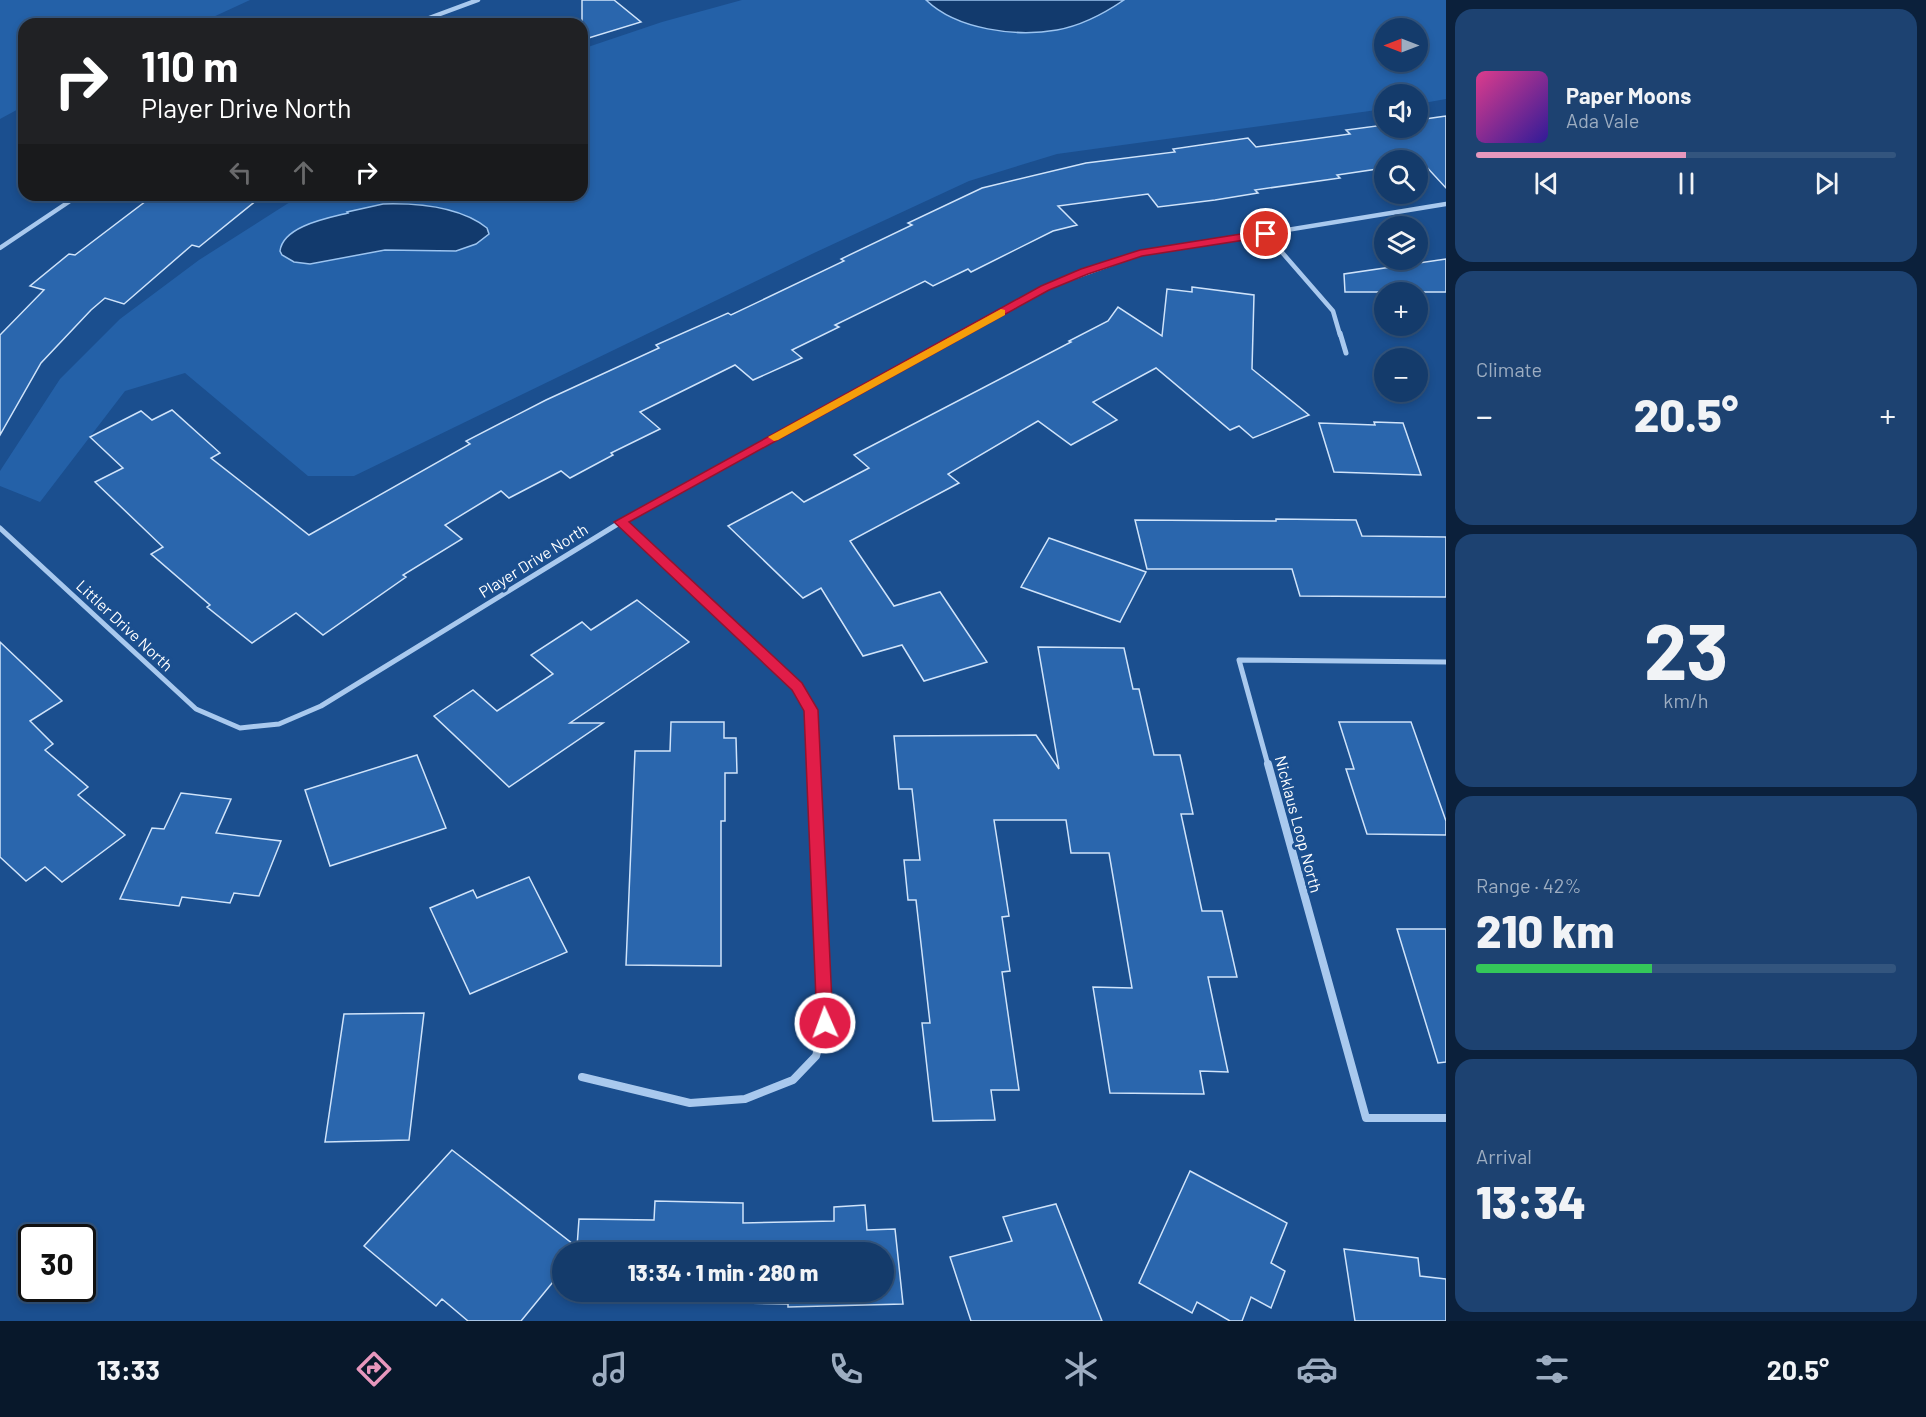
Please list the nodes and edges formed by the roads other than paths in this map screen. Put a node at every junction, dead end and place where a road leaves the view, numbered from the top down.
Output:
1 (478, 0) edge
2 (429, 18) edge
3 (70, 201) edge
4 (1446, 204) edge
5 (1266, 234) junction
6 (0, 248) edge
7 (1346, 353) dead end
8 (621, 522) junction
9 (0, 528) edge
10 (1446, 662) edge
11 (240, 728) joint
12 (582, 1077) dead end
13 (1446, 1118) edge

1 - 2 street
3 - 6 street
4 - 5 street, Player Drive North
5 - 7 street
5 - 8 street, Player Drive North
8 - 11 street, Player Drive North
8 - 12 street
9 - 11 street, Littler Drive North
10 - 13 street, Nicklaus Loop North

